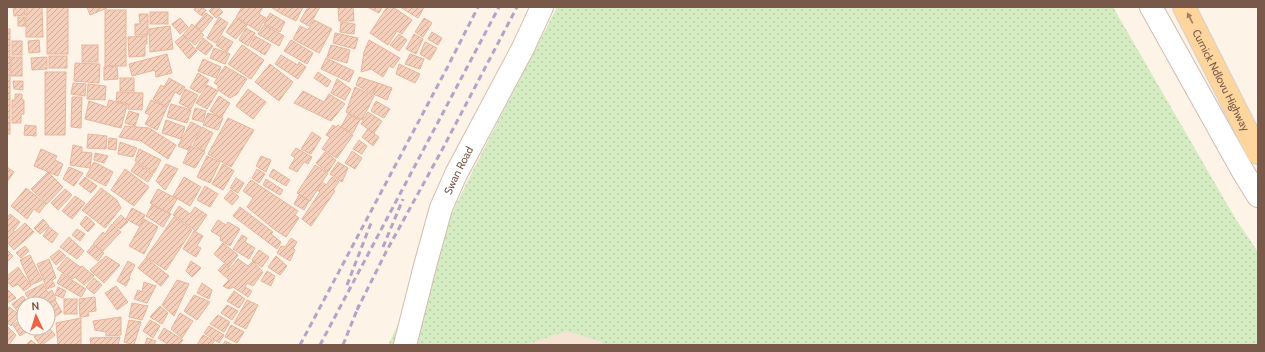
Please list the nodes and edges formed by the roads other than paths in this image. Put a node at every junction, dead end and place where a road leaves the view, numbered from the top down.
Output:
1 (542, 7) edge
2 (1151, 7) edge
3 (1184, 7) edge
4 (1258, 153) edge
5 (1258, 196) edge
6 (405, 345) edge

1 - 6 street, Swan Road
2 - 5 street
4 -> 3 main road, Curnick Ndlovu Highway

